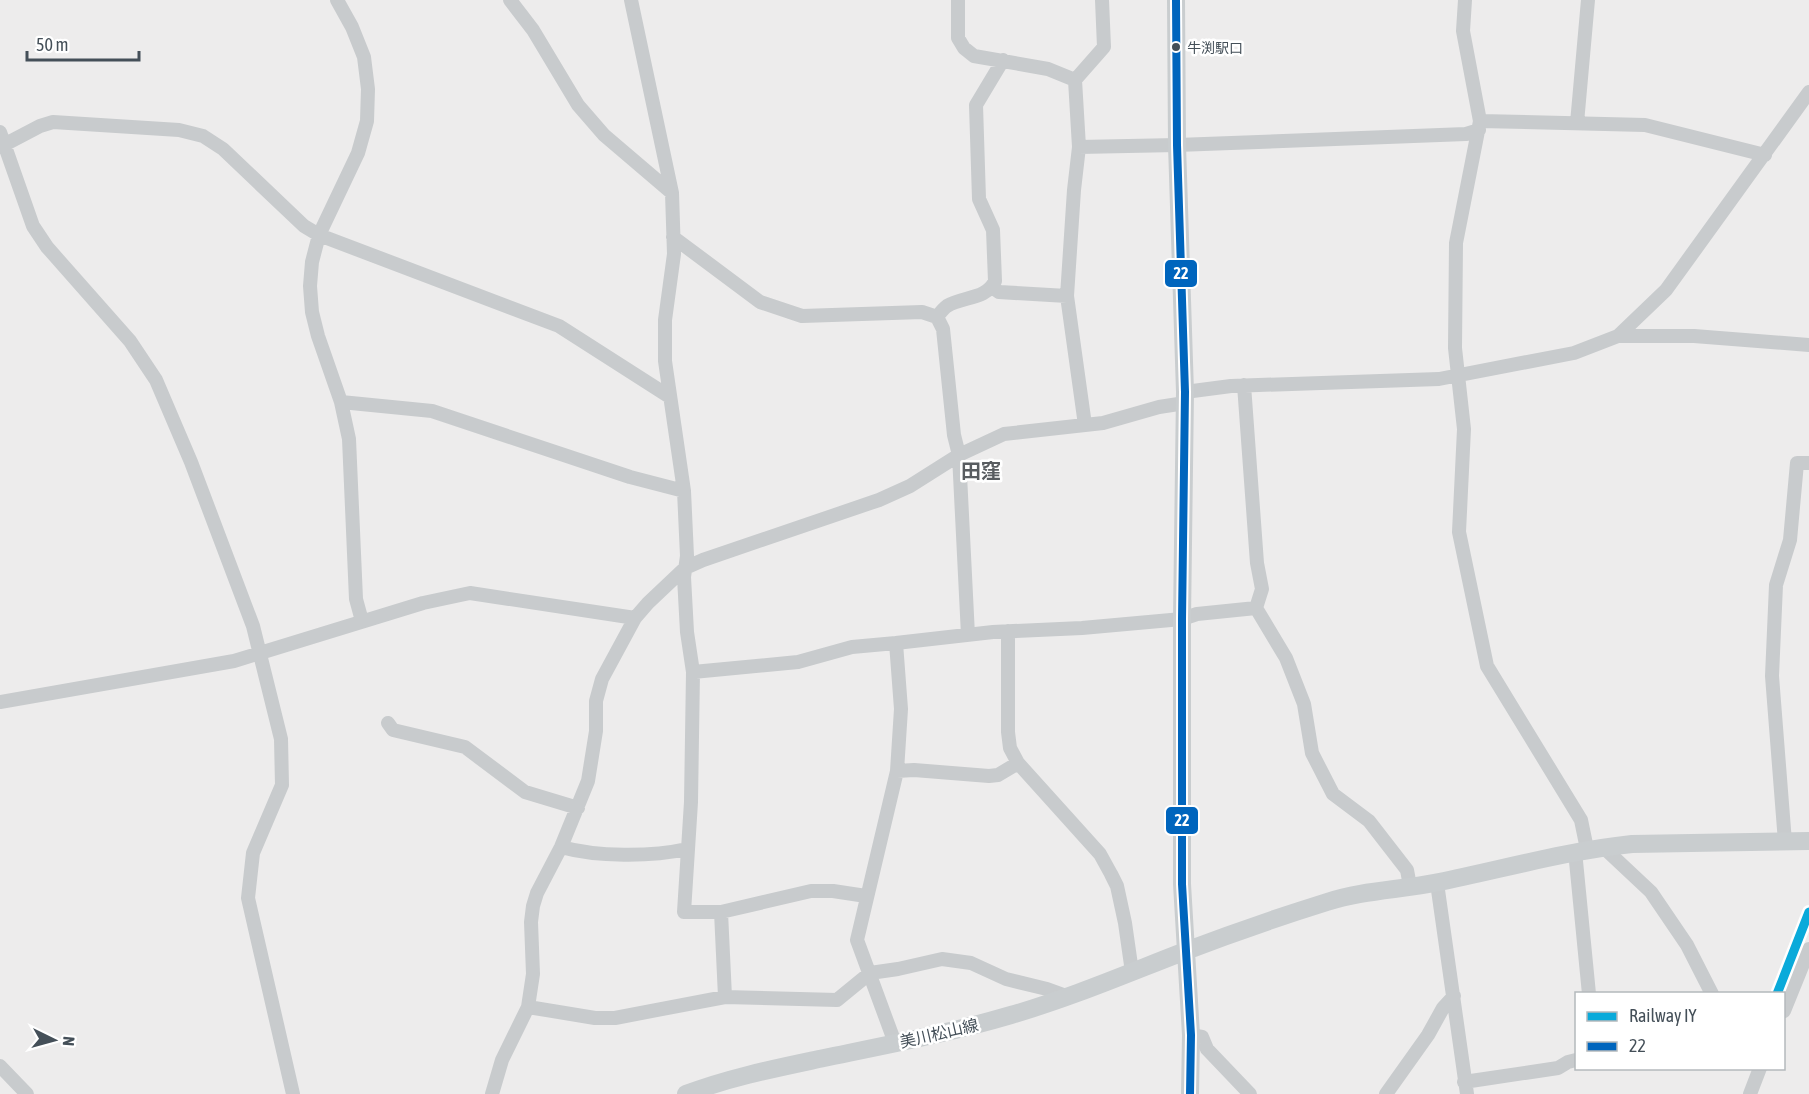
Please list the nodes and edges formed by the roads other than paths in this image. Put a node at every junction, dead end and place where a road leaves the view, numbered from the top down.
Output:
1 (337, 0) edge
2 (510, 0) edge
3 (632, 0) edge
4 (958, 0) edge
5 (1102, 0) edge
6 (1176, 0) edge
7 (1465, 0) edge
8 (1588, 0) edge
9 (1003, 60) junction
10 (1075, 80) junction
11 (1809, 92) edge
12 (1577, 123) junction
13 (1480, 126) junction
14 (2, 141) edge
15 (1178, 145) junction
16 (1079, 147) junction
17 (1765, 155) junction
18 (672, 193) junction
19 (319, 236) junction
20 (673, 237) junction
21 (992, 287) junction
22 (1067, 296) junction
23 (937, 317) junction
24 (1618, 336) junction
25 (1809, 345) edge
26 (1459, 376) junction
27 (1244, 385) junction
28 (670, 397) junction
29 (1185, 398) junction
30 (341, 402) junction
31 (1085, 424) junction
32 (959, 455) junction
33 (1809, 463) edge
34 (684, 491) junction
35 (685, 568) junction
36 (1256, 608) junction
37 (635, 618) junction
38 (1182, 619) junction
39 (362, 621) junction
40 (1008, 631) junction
41 (968, 635) junction
42 (896, 643) junction
43 (259, 653) junction
44 (693, 672) junction
45 (0, 702) edge
46 (388, 723) dead end
47 (1018, 763) junction
48 (897, 771) junction
49 (578, 808) junction
50 (1809, 841) edge
51 (1785, 842) junction
52 (561, 847) junction
53 (687, 849) junction
54 (1588, 849) junction
55 (1437, 883) junction
56 (1410, 886) junction
57 (866, 896) junction
58 (721, 912) junction
59 (1809, 950) edge
60 (1185, 951) junction
61 (1132, 972) junction
62 (870, 973) junction
63 (1589, 992) edge
64 (1711, 992) edge
65 (1454, 996) junction
66 (725, 997) junction
67 (1069, 997) junction
68 (528, 1007) junction
69 (1785, 1009) edge
70 (1191, 1035) junction
71 (895, 1043) junction
72 (1575, 1060) edge
73 (0, 1066) edge
74 (1759, 1070) edge
75 (1466, 1088) edge
76 (1752, 1093) edge
77 (27, 1094) edge
78 (293, 1094) edge
79 (492, 1094) edge
80 (686, 1094) edge
81 (1190, 1094) edge
82 (1250, 1094) edge
83 (1386, 1094) edge

1 - 19 street
2 - 18 street
3 - 18 street
4 - 9 street
5 - 10 street
6 - 15 main road
7 - 13 street
8 - 12 street
9 - 10 street
9 - 21 street
10 - 16 street
11 - 17 street
12 - 13 street
12 - 17 street
13 - 15 street
13 - 26 street
14 - 19 street
14 - 43 street
15 - 16 street
15 - 29 main road
16 - 22 street
17 - 24 street
18 - 20 street
19 - 28 street
19 - 30 street
20 - 23 street
20 - 28 street
21 - 22 street
21 - 23 street
22 - 31 street
23 - 32 street
24 - 25 street
24 - 26 street
26 - 27 street
26 - 54 street
27 - 29 street
27 - 36 street
28 - 34 street
29 - 31 street
29 - 38 main road
30 - 34 street
30 - 39 street
31 - 32 street
32 - 35 street
32 - 41 street
33 - 51 street
34 - 35 street
35 - 37 street
35 - 44 street
36 - 38 street
36 - 56 street
37 - 39 street
37 - 49 street
38 - 40 street
38 - 60 main road
39 - 43 street
40 - 41 street
40 - 47 street
41 - 42 street
42 - 44 street
42 - 48 street
43 - 45 street
43 - 78 street
44 - 53 street
46 - 49 street
47 - 48 street
47 - 61 street
48 - 57 street
49 - 52 street
50 - 51 main road, 美川松山線
51 - 54 main road, 美川松山線
52 - 53 street
52 - 68 street
53 - 58 street
54 - 55 main road, 美川松山線
54 - 63 street
54 - 64 street
55 - 56 main road, 美川松山線
55 - 65 street
56 - 60 main road, 美川松山線
57 - 58 street
57 - 62 street
58 - 66 street
59 - 69 street
60 - 61 main road, 美川松山線
60 - 70 main road
61 - 67 main road, 美川松山線
62 - 66 street
62 - 67 street
62 - 71 street
65 - 75 street
65 - 83 street
66 - 68 street
67 - 71 main road, 美川松山線
68 - 79 street
70 - 81 main road
70 - 82 street
71 - 80 main road, 美川松山線
72 - 75 street
73 - 77 street
74 - 76 street

